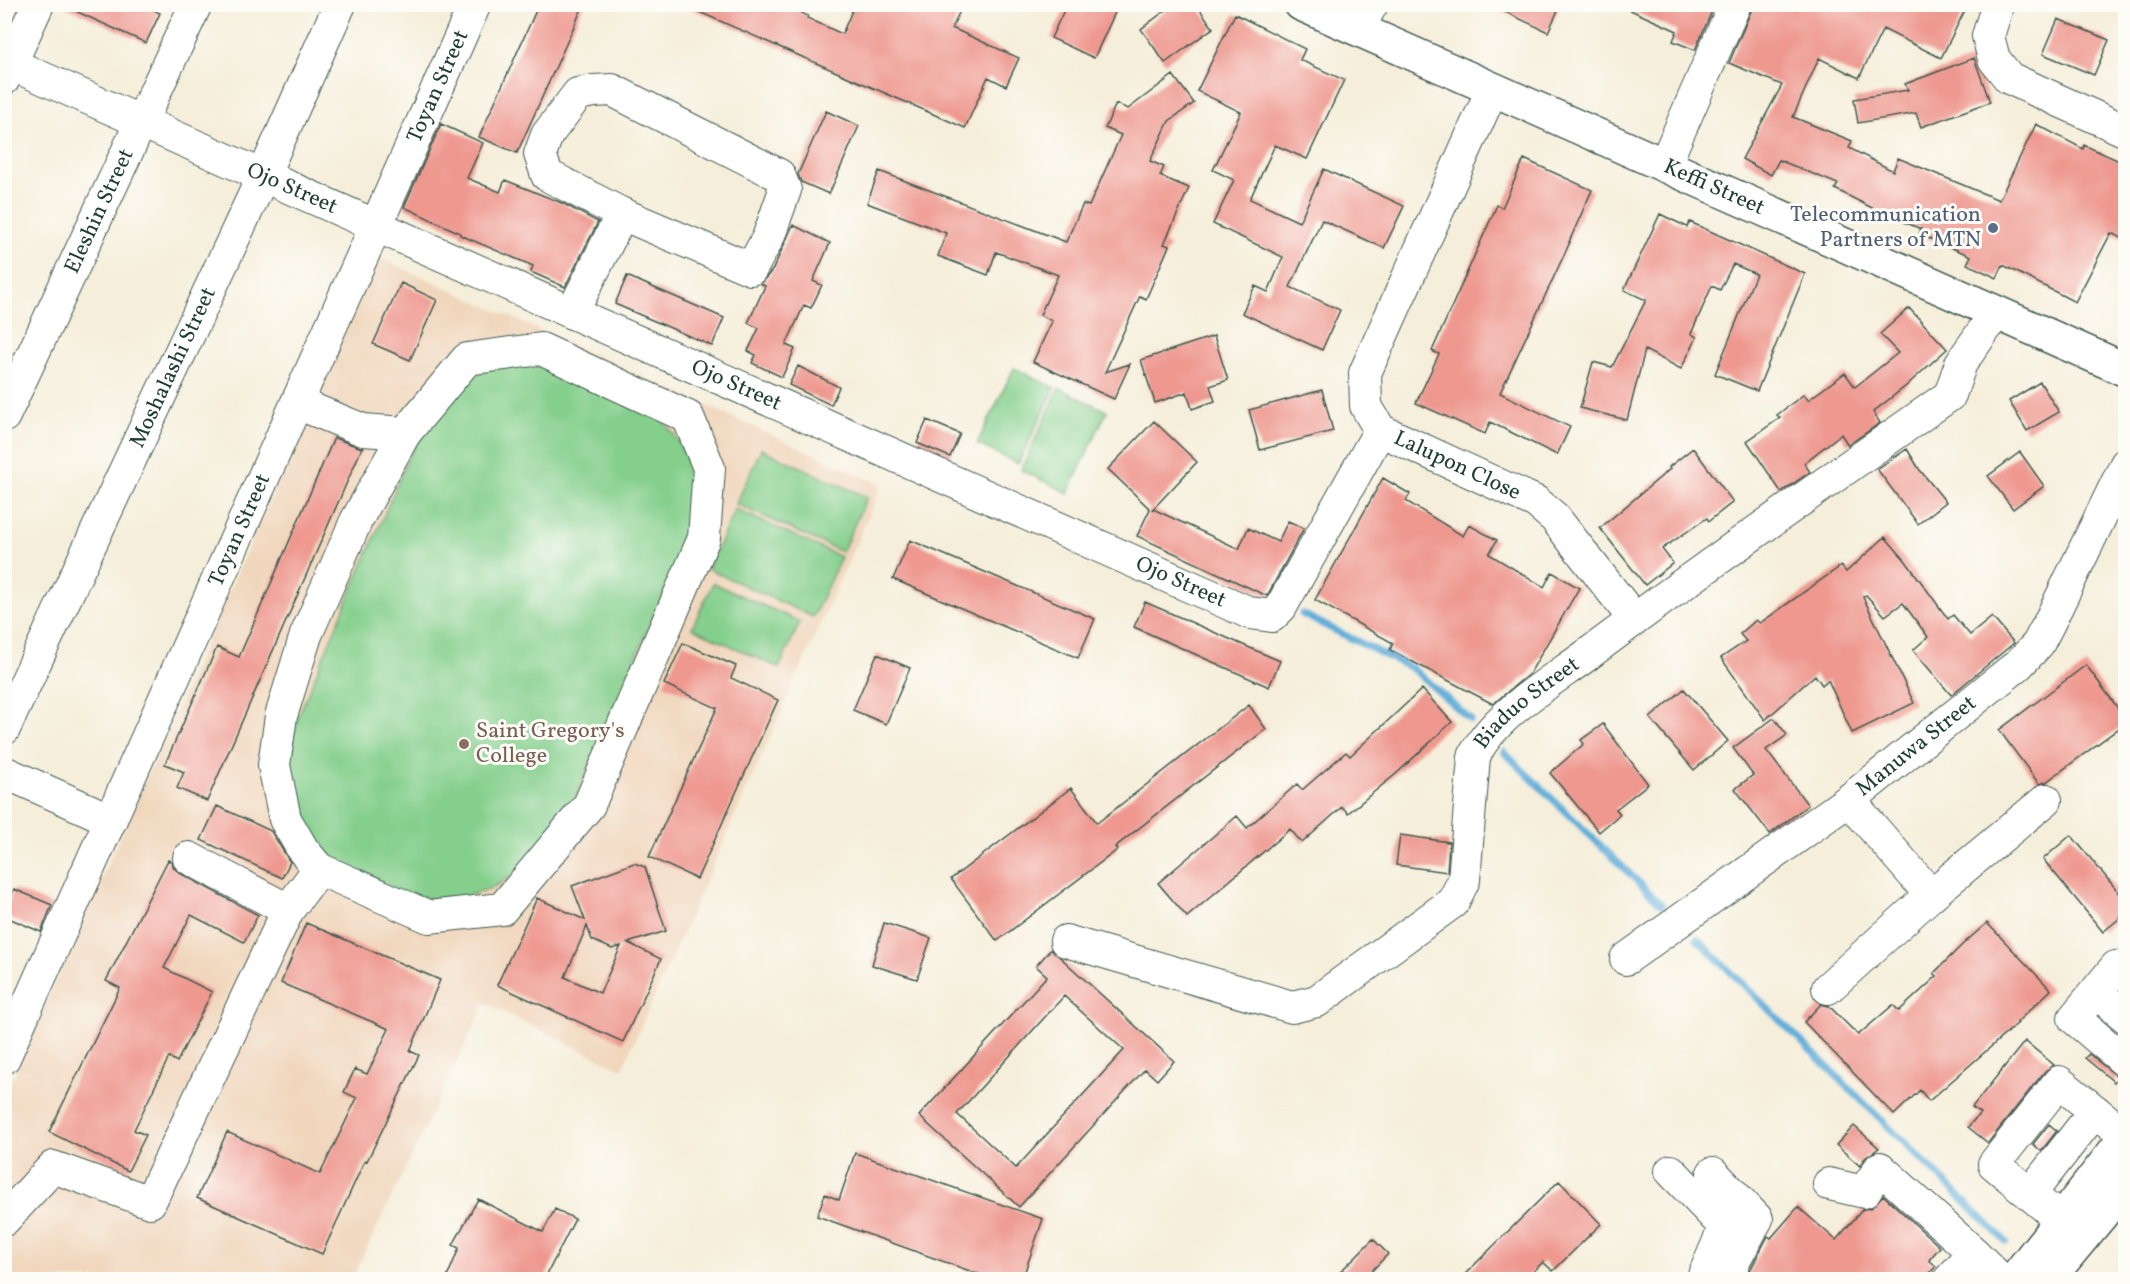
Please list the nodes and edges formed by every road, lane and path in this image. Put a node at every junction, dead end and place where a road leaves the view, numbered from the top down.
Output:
1 (38, 4) edge
2 (196, 4) edge
3 (340, 4) edge
4 (475, 4) edge
5 (1301, 4) edge
6 (1735, 4) edge
7 (1998, 4) edge
8 (1365, 17) edge
9 (7, 68) edge
10 (1492, 90) junction
11 (143, 123) junction
12 (2126, 131) edge
13 (1664, 166) junction
14 (263, 176) junction
15 (622, 214) junction
16 (376, 226) junction
17 (572, 313) junction
18 (1996, 313) junction
19 (2126, 370) edge
20 (297, 403) junction
21 (4, 416) edge
22 (1380, 430) junction
23 (405, 434) junction
24 (2126, 464) edge
25 (1634, 620) junction
26 (4, 729) edge
27 (4, 772) edge
28 (1850, 800) junction
29 (2046, 800) dead end
30 (111, 820) junction
31 (189, 858) dead end
32 (320, 869) junction
33 (1931, 895) junction
34 (288, 910) junction
35 (1066, 940) dead end
36 (1626, 959) dead end
37 (2126, 975) edge
38 (1828, 988) dead end
39 (2096, 992) junction
40 (2126, 1017) edge
41 (4, 1058) edge
42 (2126, 1062) edge
43 (2038, 1108) junction
44 (2095, 1111) junction
45 (2075, 1137) junction
46 (2126, 1137) edge
47 (2013, 1140) junction
48 (2049, 1169) junction
49 (1671, 1171) dead end
50 (1713, 1173) dead end
51 (1829, 1184) dead end
52 (2126, 1185) edge
53 (2030, 1194) junction
54 (4, 1220) edge
55 (2061, 1220) junction
56 (1974, 1253) junction
57 (1702, 1280) edge
58 (1724, 1280) edge
59 (1949, 1280) edge
60 (2001, 1280) edge
61 (2014, 1280) edge
62 (2046, 1280) edge

1 - 9 street
2 - 11 street, Eleshin Street
3 - 14 street, Moshalashi Street
4 - 16 street, Toyan Street
5 - 8 main road, Keffi Street
6 - 13 street
7 - 12 street
8 - 10 main road, Keffi Street
9 - 11 street, Ojo Street
10 - 13 main road, Keffi Street
10 - 22 street, Lalupon Close
11 - 14 street, Ojo Street
11 - 21 street, Eleshin Street
13 - 18 main road, Keffi Street
14 - 16 street, Ojo Street
14 - 26 street, Moshalashi Street
15 - 15 street
15 - 17 street
16 - 17 street, Ojo Street
16 - 20 street, Toyan Street
17 - 22 street, Ojo Street
18 - 19 main road, Keffi Street
18 - 25 street, Biaduo Street
20 - 23 street
20 - 30 street, Toyan Street
22 - 25 street, Lalupon Close
23 - 32 street
23 - 32 street
24 - 28 street, Manuwa Street
25 - 35 street, Biaduo Street
27 - 30 street
28 - 33 street
28 - 36 street, Manuwa Street
29 - 33 street
30 - 41 street, Toyan Street
31 - 34 street
32 - 34 street
33 - 38 street
34 - 54 street
37 - 39 street
39 - 40 street
39 - 42 street
43 - 44 street
43 - 45 street
43 - 47 street
44 - 45 street
44 - 46 street
45 - 48 street
46 - 55 main road
47 - 48 street
47 - 53 street
48 - 53 street
49 - 57 street
50 - 58 street
51 - 56 street
52 - 62 main road
53 - 55 street
55 - 61 main road
56 - 59 street
56 - 60 street

